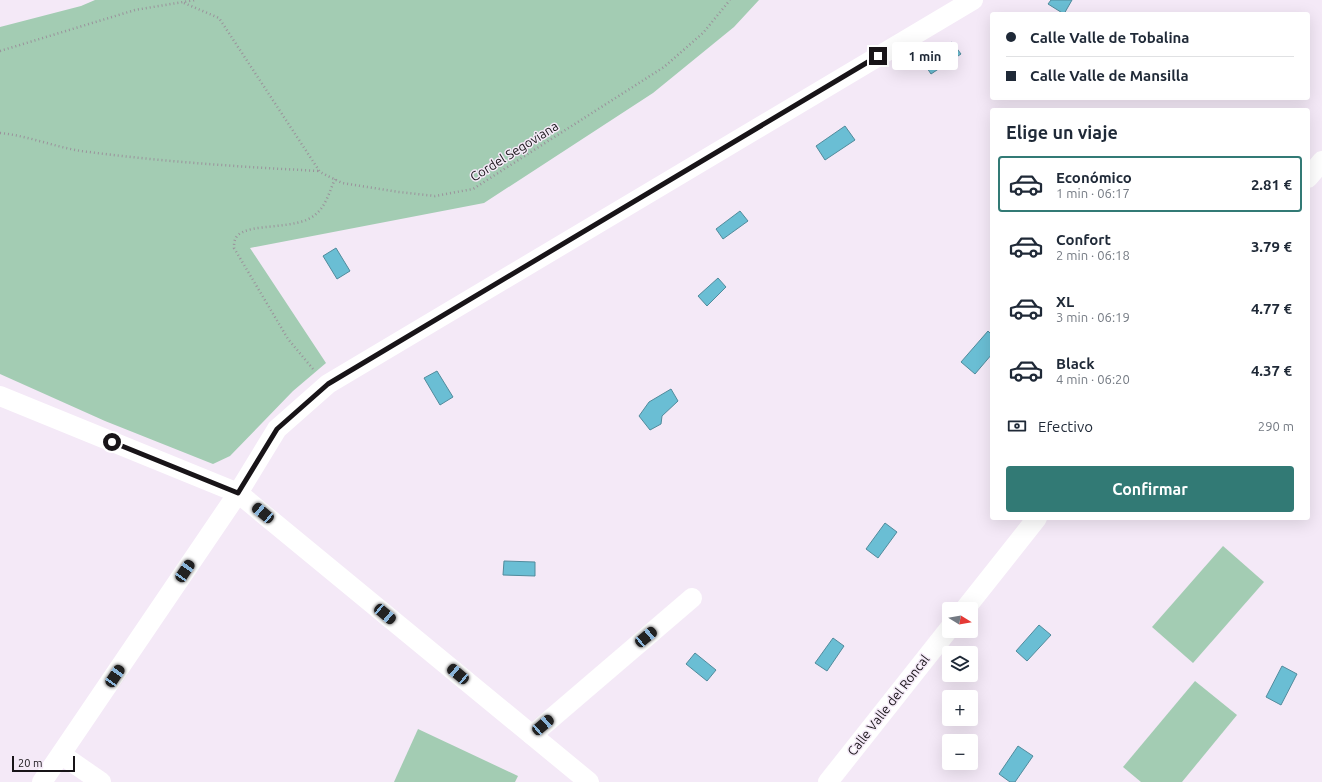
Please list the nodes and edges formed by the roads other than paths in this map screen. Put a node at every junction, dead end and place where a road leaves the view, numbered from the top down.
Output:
1 (973, 0) edge
2 (1322, 161) edge
3 (1310, 176) edge
4 (0, 396) edge
5 (238, 493) junction
6 (1035, 520) edge
7 (692, 598) dead end
8 (971, 602) edge
9 (942, 638) edge
10 (532, 735) junction
11 (62, 755) junction
12 (42, 782) edge
13 (101, 782) edge
14 (589, 782) edge
15 (828, 782) edge

1 - 5 street
2 - 3 street
4 - 5 street
5 - 10 street
5 - 11 street
6 - 8 street
7 - 10 street
9 - 15 street, Calle Valle del Roncal
10 - 14 street
11 - 12 street
11 - 13 street

